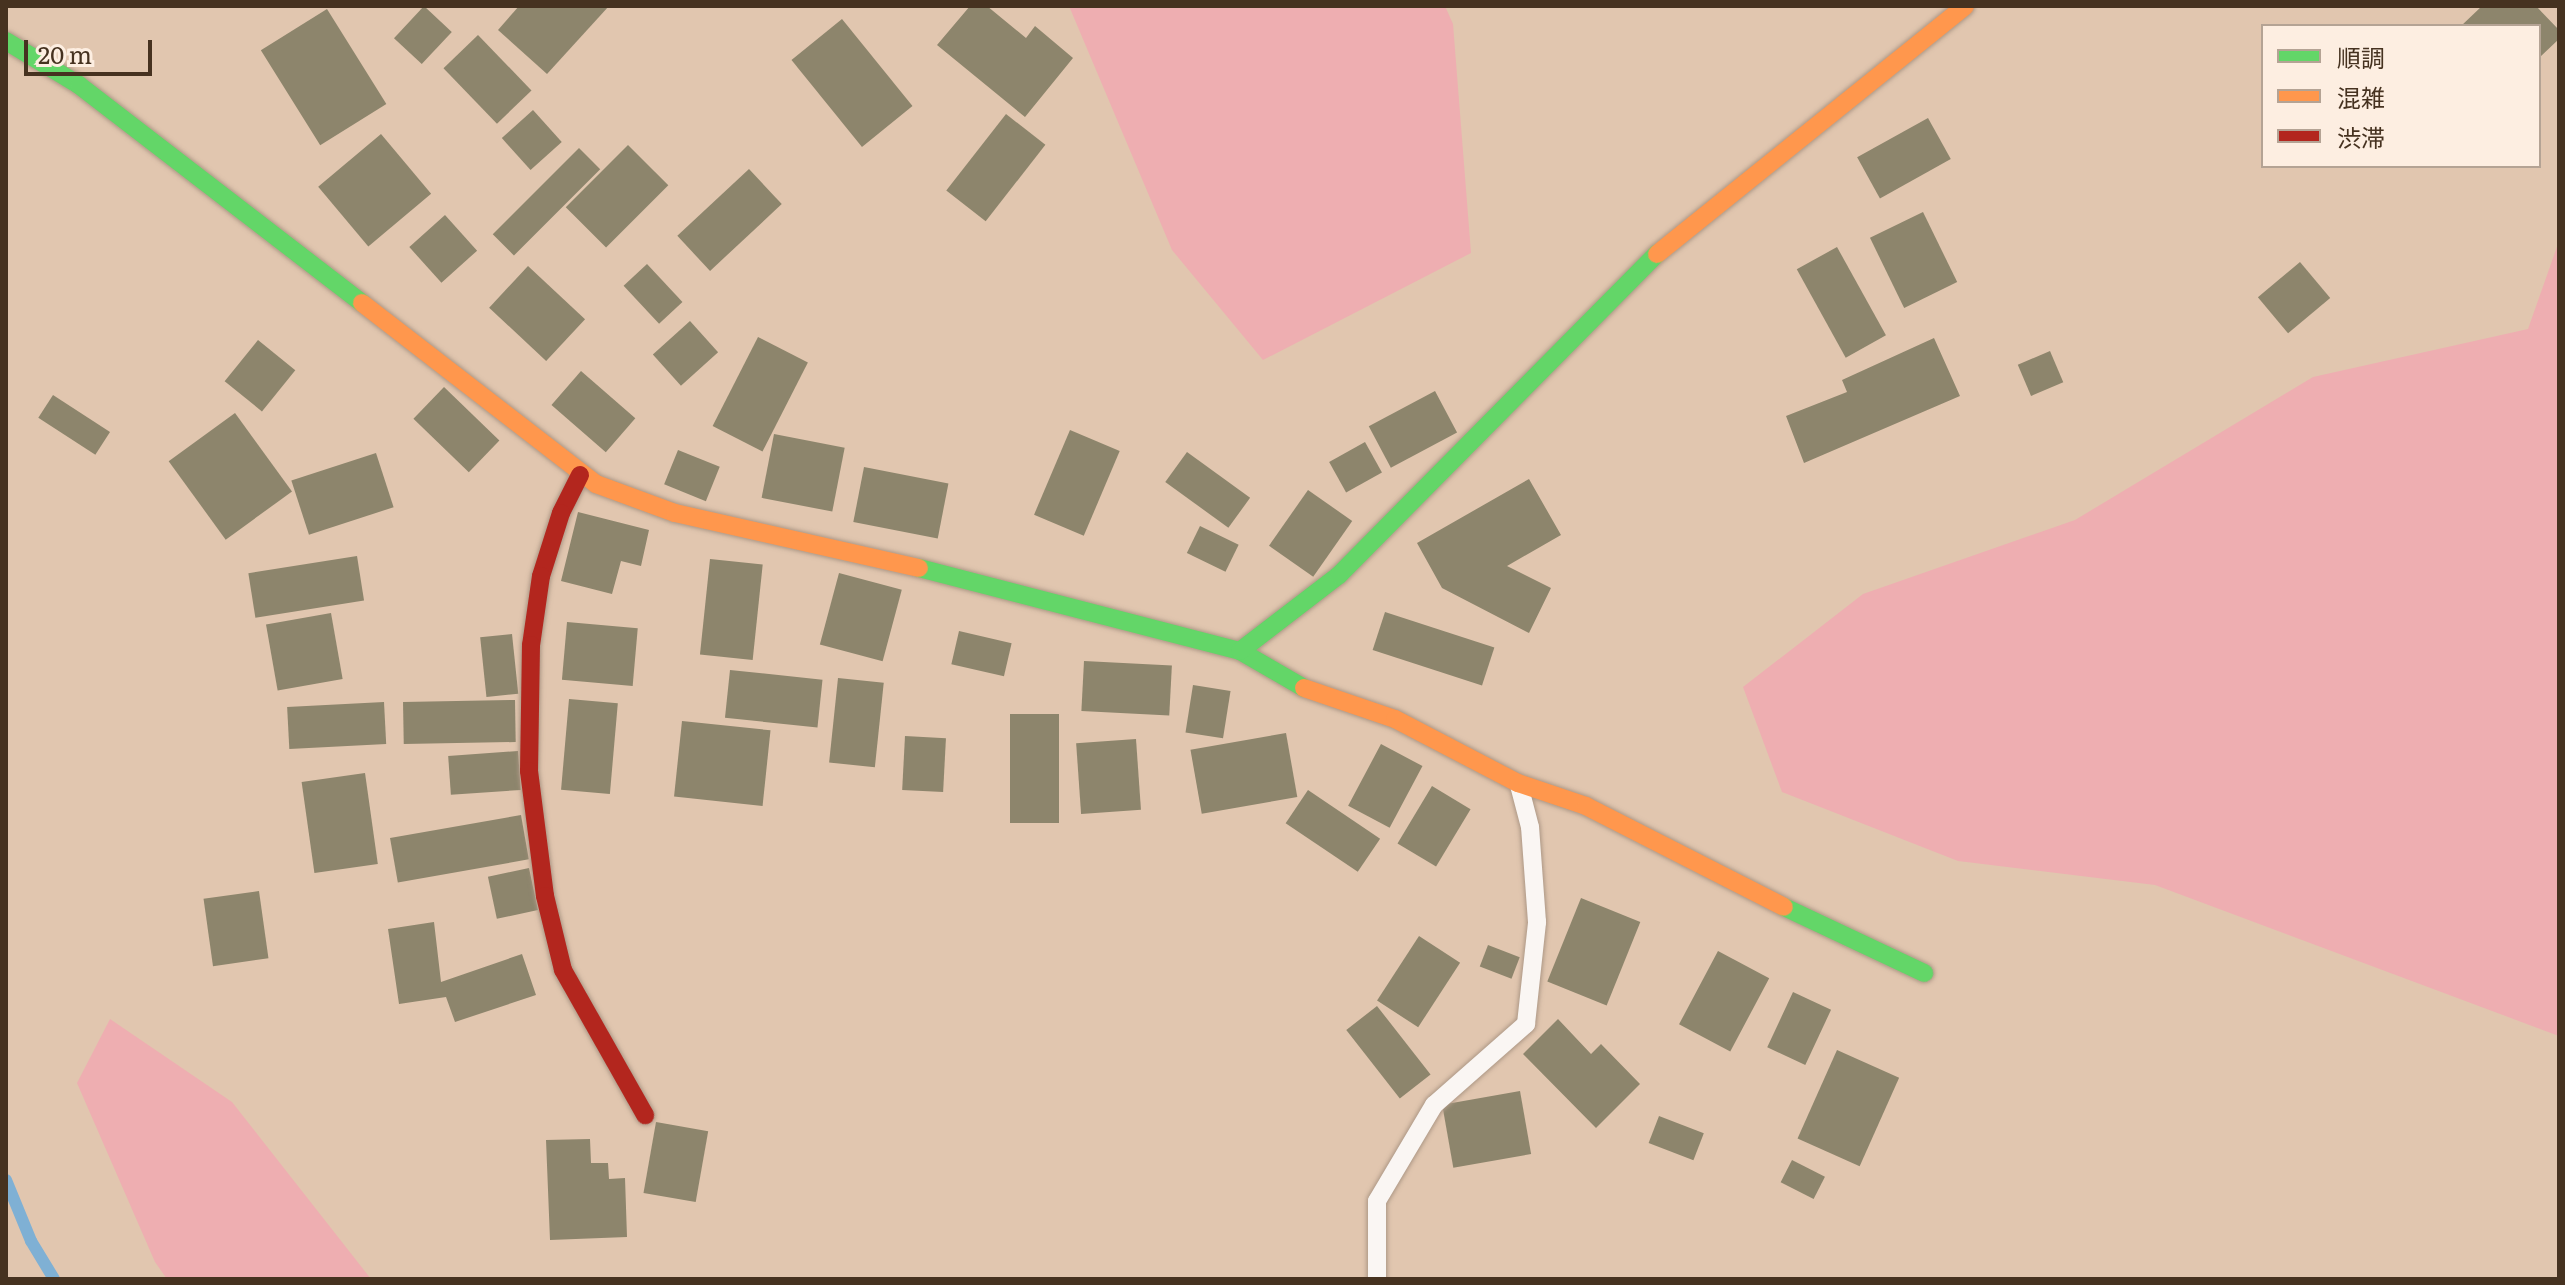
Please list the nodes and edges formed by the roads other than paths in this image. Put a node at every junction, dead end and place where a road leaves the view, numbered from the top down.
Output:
1 (1965, 6) edge
2 (6, 41) edge
3 (580, 475) junction
4 (1240, 651) junction
5 (1518, 783) junction
6 (1924, 973) dead end
7 (645, 1115) dead end
8 (1377, 1279) edge

1 - 4 street
2 - 3 street
3 - 4 street
3 - 7 street
4 - 5 street
5 - 6 street
5 - 8 lane

